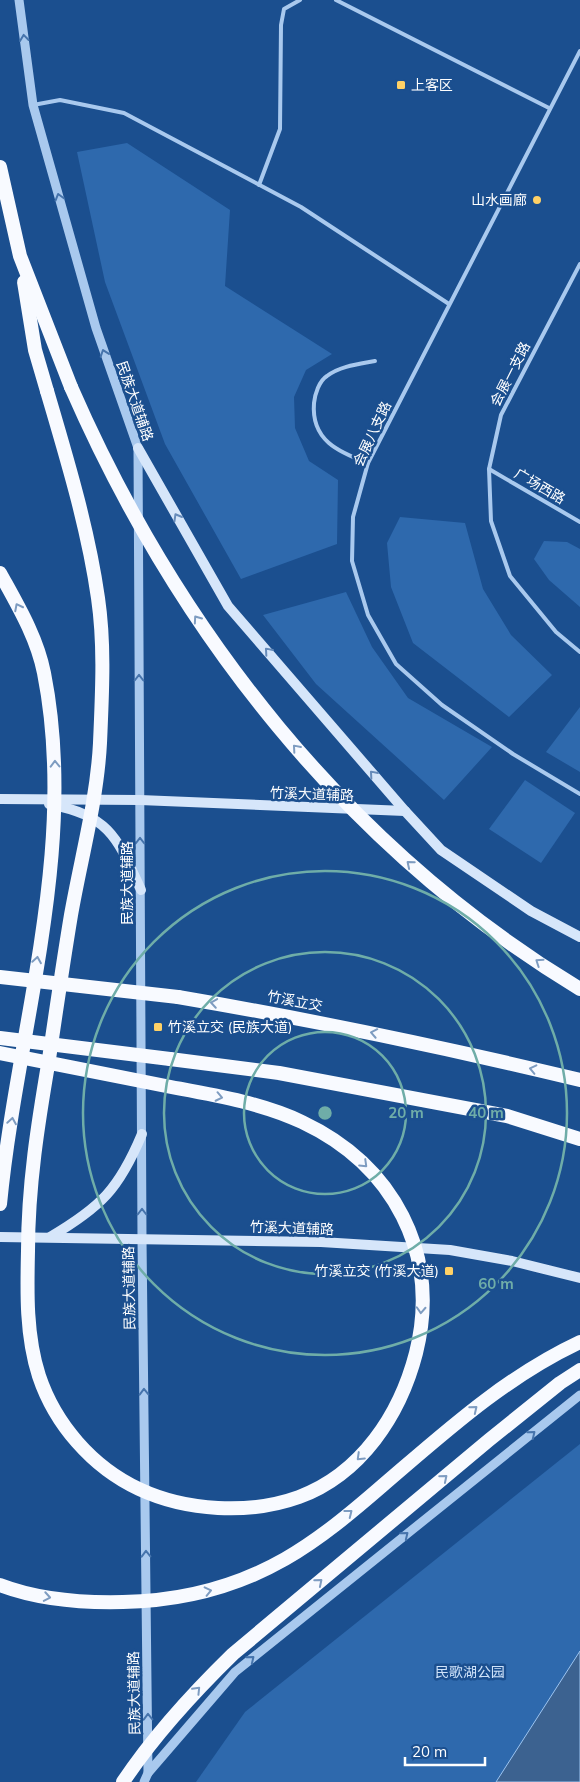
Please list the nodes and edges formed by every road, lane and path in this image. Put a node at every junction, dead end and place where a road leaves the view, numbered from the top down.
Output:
1 (20, 0) edge
2 (300, 0) edge
3 (336, 0) edge
4 (580, 51) edge
5 (33, 105) junction
6 (549, 108) junction
7 (0, 167) edge
8 (259, 185) junction
9 (20, 256) junction
10 (580, 264) edge
11 (449, 304) junction
12 (375, 361) dead end
13 (138, 448) junction
14 (368, 463) junction
15 (489, 469) junction
16 (580, 522) edge
17 (0, 573) edge
18 (580, 652) edge
19 (580, 794) edge
20 (0, 799) edge
21 (23, 799) junction
22 (140, 800) junction
23 (405, 811) junction
24 (141, 890) junction
25 (580, 937) edge
26 (0, 977) edge
27 (580, 989) edge
28 (0, 1038) edge
29 (0, 1052) edge
30 (580, 1080) edge
31 (142, 1134) junction
32 (580, 1139) edge
33 (0, 1204) edge
34 (0, 1237) edge
35 (49, 1238) junction
36 (142, 1239) junction
37 (580, 1278) edge
38 (580, 1342) edge
39 (580, 1370) edge
40 (580, 1395) edge
41 (0, 1585) edge
42 (146, 1778) edge
43 (123, 1782) edge

5 -> 1 street, 民族大道辅路
2 - 8 lane
3 - 6 lane
4 - 6 lane, 会展八支路
5 - 8 lane
13 -> 5 street, 民族大道辅路
6 - 11 lane, 会展八支路
7 - 9 highway
8 - 11 lane
27 -> 9 highway, bridge
29 -> 9 highway, bridge
10 - 15 lane, 会展一支路
11 - 14 lane, 会展八支路
12 - 14 lane
22 -> 13 street, 民族大道辅路
23 -> 13 main road
14 - 19 lane, 会展八支路
15 - 16 lane, 广场西路
15 - 18 lane, 会展一支路
33 -> 17 highway, bridge
20 - 21 main road, 竹溪大道辅路
21 - 22 main road, 竹溪大道辅路
21 - 24 main road
22 - 23 main road, 竹溪大道辅路
24 -> 22 street, 民族大道辅路
23 - 25 main road
24 - 31 street, 民族大道辅路
30 -> 26 highway, 竹溪立交, bridge
28 - 32 highway, bridge
31 - 35 main road
36 -> 31 street, 民族大道辅路
34 - 35 main road, 竹溪大道辅路
35 - 36 main road, 竹溪大道辅路
36 - 37 main road, 竹溪大道辅路
42 -> 36 street, 民族大道辅路
41 -> 38 highway, bridge
43 -> 39 highway, bridge
42 -> 40 street

